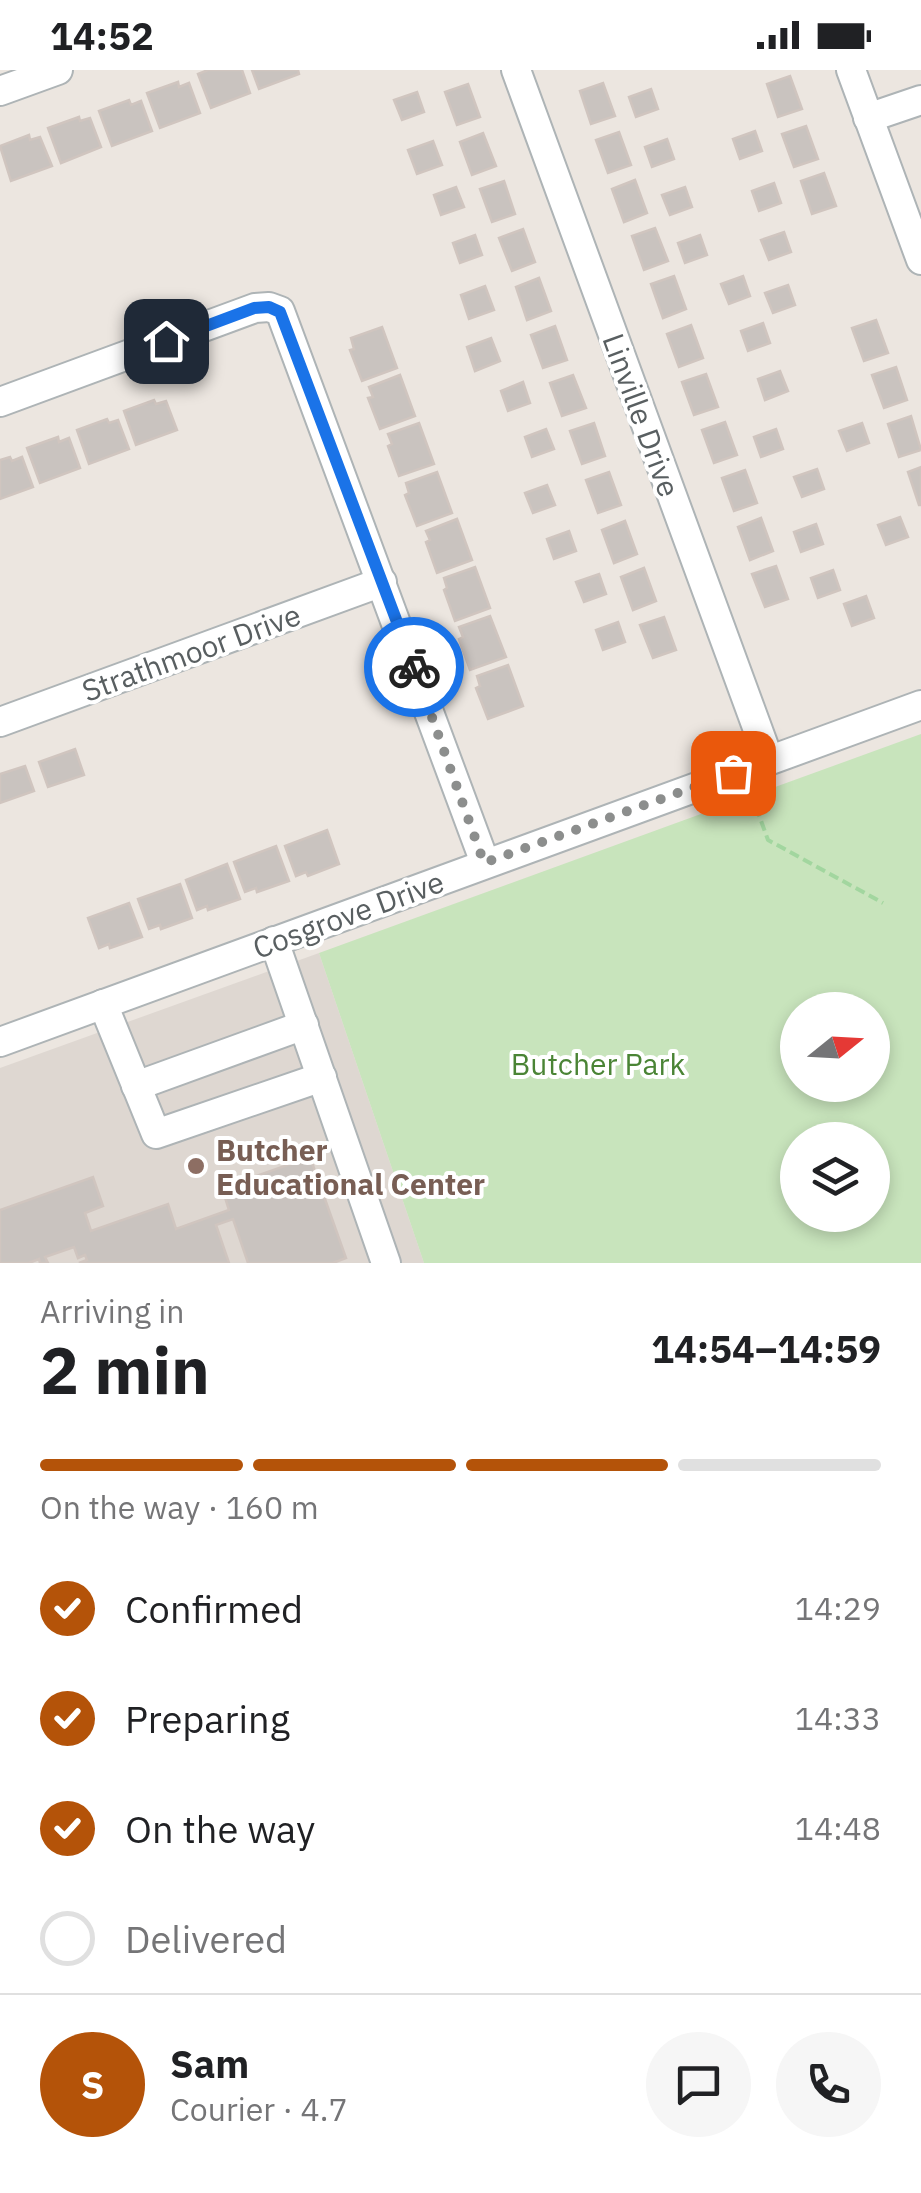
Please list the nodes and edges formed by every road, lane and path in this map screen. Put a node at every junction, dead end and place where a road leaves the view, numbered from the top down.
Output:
1 (58, 70) edge
2 (516, 70) edge
3 (852, 70) edge
4 (0, 91) edge
5 (921, 100) edge
6 (868, 118) junction
7 (921, 260) edge
8 (0, 402) edge
9 (382, 582) junction
10 (921, 704) edge
11 (0, 722) edge
12 (769, 760) junction
13 (750, 793) dead end
14 (484, 863) junction
15 (883, 903) dead end
16 (274, 941) junction
17 (103, 1004) junction
18 (304, 1025) junction
19 (0, 1042) edge
20 (322, 1078) junction
21 (136, 1086) junction
22 (386, 1263) edge

1 - 4 street
2 - 12 street, Linville Drive
3 - 6 street
5 - 6 street
6 - 7 street
8 - 9 street
9 - 11 street, Strathmoor Drive
9 - 14 street
10 - 12 street, Cosgrove Drive
12 - 14 street, Cosgrove Drive
13 - 15 path
14 - 16 street, Cosgrove Drive
16 - 17 street, Cosgrove Drive
16 - 18 street
17 - 19 street, Cosgrove Drive
17 - 21 street
18 - 20 street
18 - 21 street
20 - 21 street
20 - 22 street

